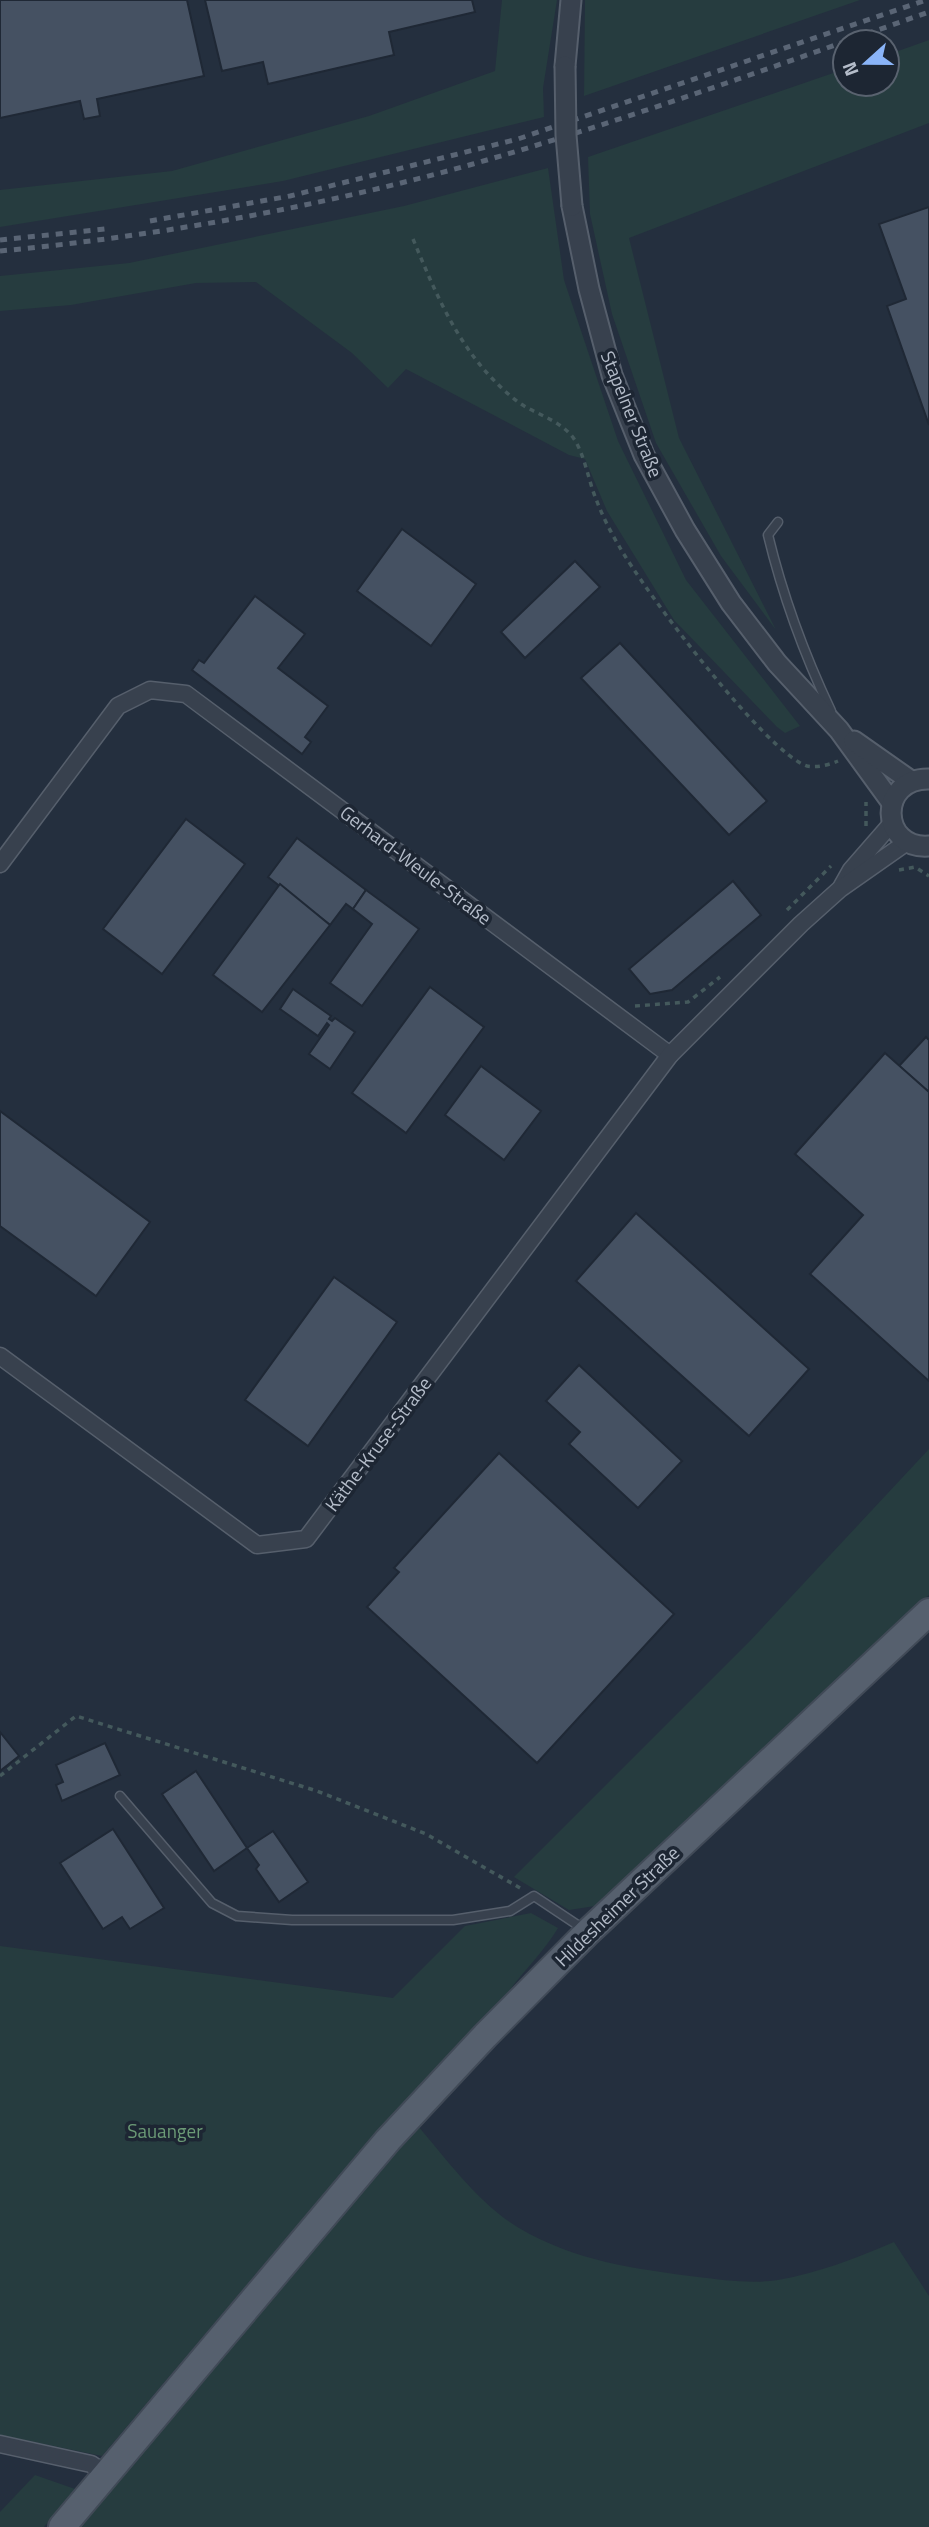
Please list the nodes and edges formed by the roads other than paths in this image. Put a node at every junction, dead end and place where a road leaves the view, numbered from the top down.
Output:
1 (571, 0) edge
2 (778, 522) dead end
3 (839, 730) junction
4 (920, 780) edge
5 (892, 813) junction
6 (907, 842) junction
7 (929, 846) edge
8 (0, 864) edge
9 (841, 889) junction
10 (670, 1055) junction
11 (0, 1356) edge
12 (929, 1612) edge
13 (120, 1796) dead end
14 (588, 1931) junction
15 (0, 2444) edge
16 (106, 2474) junction
17 (62, 2527) edge

1 - 3 street, Stapelner Straße, bridge
2 - 3 lane
3 - 4 street, Stapelner Straße
3 - 5 street, Stapelner Straße
4 - 5 street, Stapelner Straße
5 - 6 street, Stapelner Straße
5 - 9 street
6 - 7 street
6 - 9 street
8 - 10 street, Gerhard-Weule-Straße
9 - 10 street
10 - 11 street, Käthe-Kruse-Straße
12 - 14 main road, Hildesheimer Straße
13 - 14 lane
14 - 16 main road, Hildesheimer Straße
15 - 16 street
16 - 17 main road, Hildesheimer Straße

